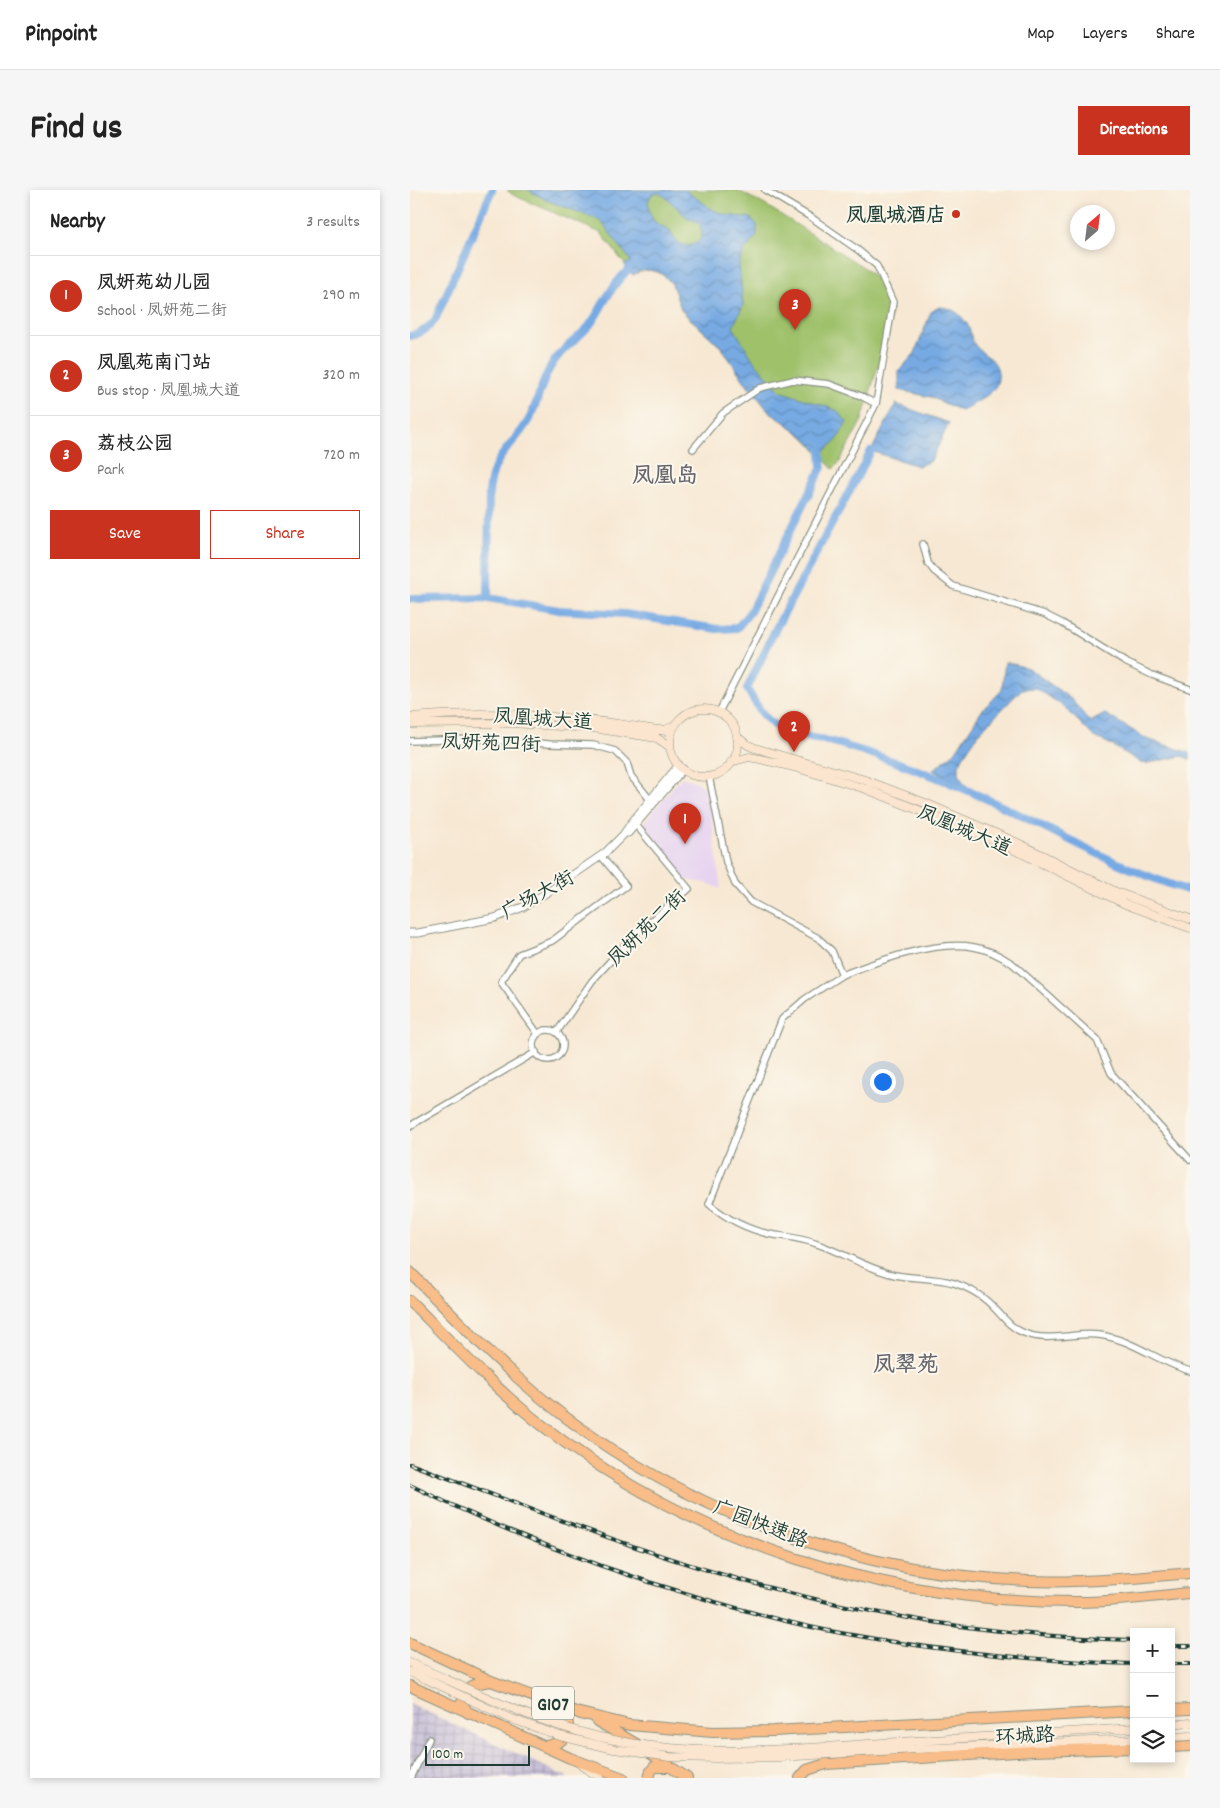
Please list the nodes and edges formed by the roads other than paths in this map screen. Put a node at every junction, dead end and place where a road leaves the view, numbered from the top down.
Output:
1 (765, 190) edge
2 (876, 404) junction
3 (693, 449) dead end
4 (923, 544) dead end
5 (1190, 689) edge
6 (719, 712) junction
7 (410, 716) edge
8 (410, 724) edge
9 (674, 726) junction
10 (737, 737) junction
11 (410, 741) edge
12 (670, 747) junction
13 (732, 762) junction
14 (681, 767) junction
15 (709, 776) junction
16 (652, 802) junction
17 (636, 825) junction
18 (623, 835) junction
19 (601, 856) junction
20 (1190, 920) edge
21 (1190, 928) edge
22 (410, 933) edge
23 (842, 975) junction
24 (556, 1032) junction
25 (538, 1034) junction
26 (536, 1052) junction
27 (410, 1126) edge
28 (1190, 1160) edge
29 (410, 1272) edge
30 (410, 1301) edge
31 (1190, 1371) edge
32 (1190, 1573) edge
33 (1190, 1593) edge
34 (410, 1643) edge
35 (410, 1663) edge
36 (410, 1672) edge
37 (427, 1675) junction
38 (491, 1681) junction
39 (410, 1686) edge
40 (558, 1705) junction
41 (1190, 1709) edge
42 (1175, 1710) edge
43 (1130, 1711) edge
44 (468, 1712) junction
45 (580, 1713) junction
46 (1190, 1722) edge
47 (1175, 1724) edge
48 (1130, 1728) edge
49 (1190, 1736) edge
50 (1175, 1737) edge
51 (429, 1739) dead end
52 (1130, 1739) edge
53 (545, 1746) junction
54 (1190, 1746) edge
55 (1175, 1747) edge
56 (1130, 1748) edge
57 (570, 1758) junction
58 (669, 1767) junction
59 (411, 1778) edge
60 (600, 1778) edge
61 (623, 1778) edge
62 (649, 1778) edge
63 (687, 1778) edge
64 (800, 1778) edge

1 - 2 street
2 - 3 street
2 - 6 street
4 - 5 street
6 - 9 main road
6 - 10 main road
7 - 9 main road, 凤凰城大道
8 - 12 main road, 凤凰城大道
9 - 12 main road
10 - 13 main road
10 - 20 main road, 凤凰城大道
11 - 16 street, 凤妍苑四街
12 - 14 main road
13 - 15 main road
13 - 21 main road, 凤凰城大道
14 - 15 main road
14 - 16 street, 广场大街
15 - 23 street
16 - 17 street, 广场大街
16 - 18 street, 广场大街
17 - 18 street, 广场大街
17 - 24 street, 凤妍苑二街
18 - 19 street, 广场大街
19 - 22 street, 广场大街
19 - 25 street
23 - 28 street
23 - 31 street
24 - 25 street
24 - 26 street
25 - 26 street
26 - 27 street
29 - 32 highway, 广园快速路
30 - 33 highway, 广园快速路
34 - 38 highway, G107
35 - 37 main road
36 - 37 main road
37 - 48 main road, 环城路, bridge
37 - 52 main road, 环城路, bridge
38 - 40 highway, G107
38 - 44 highway
39 - 44 highway, G107
40 - 45 highway, G107
40 - 53 highway
41 - 42 highway
43 - 45 highway
44 - 53 highway, G107
45 - 58 highway, G107
46 - 47 main road
49 - 50 main road
51 - 59 street
53 - 57 highway, G107
54 - 55 highway
56 - 64 highway
57 - 60 main road
57 - 61 highway, G107
58 - 62 highway
58 - 63 highway, G107

